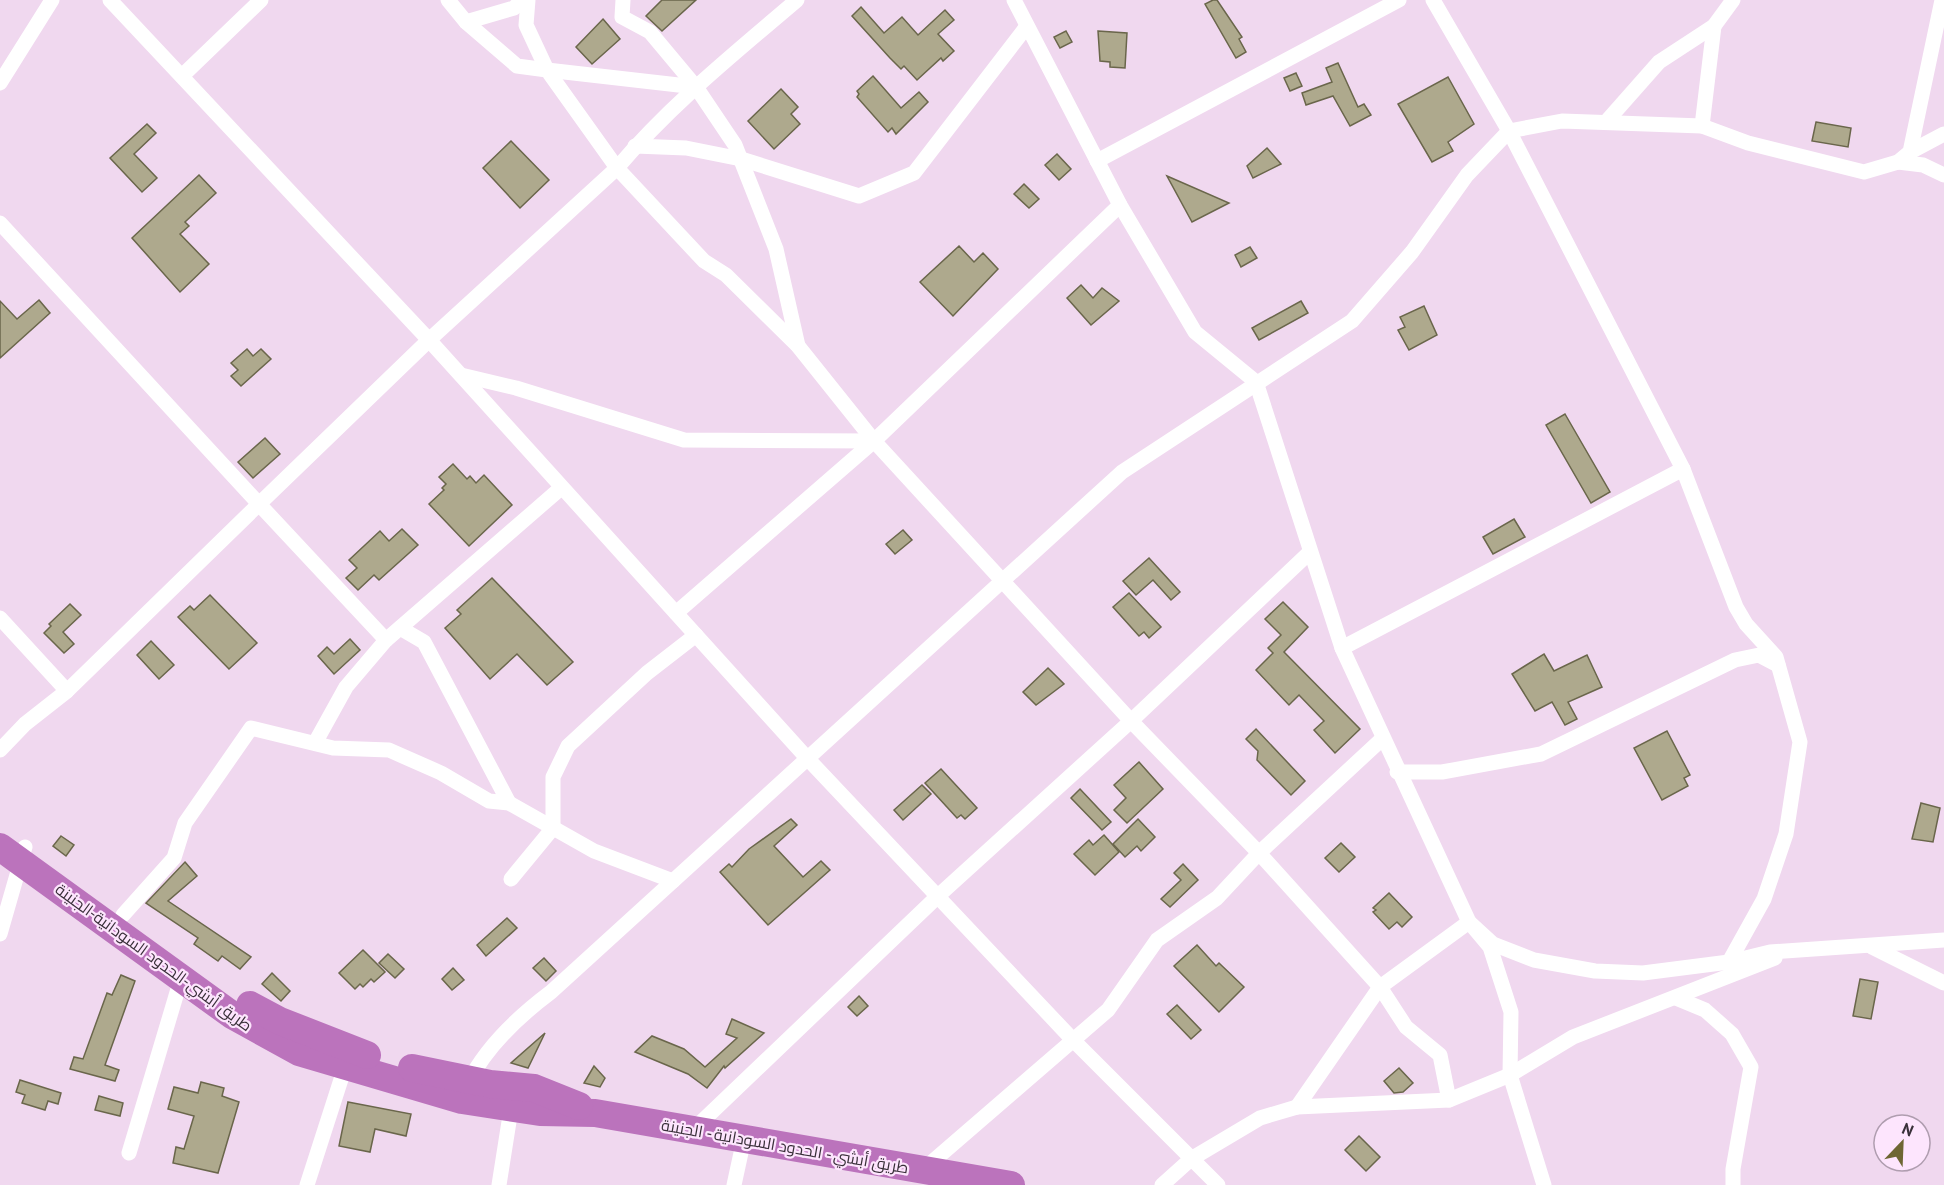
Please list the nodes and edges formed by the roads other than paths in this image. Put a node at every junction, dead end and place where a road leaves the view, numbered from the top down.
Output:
1 (52, 0) edge
2 (110, 0) edge
3 (261, 0) edge
4 (448, 0) edge
5 (522, 0) edge
6 (528, 0) edge
7 (623, 0) edge
8 (797, 0) edge
9 (1014, 0) edge
10 (1399, 0) edge
11 (1433, 0) edge
12 (1733, 0) edge
13 (1942, 0) edge
14 (466, 22) junction
15 (1028, 26) junction
16 (1714, 26) junction
17 (547, 70) junction
18 (182, 76) junction
19 (0, 83) edge
20 (696, 87) junction
21 (1606, 122) junction
22 (1702, 126) junction
23 (1509, 130) junction
24 (1944, 134) edge
25 (635, 146) junction
26 (1910, 152) junction
27 (741, 159) junction
28 (1097, 161) junction
29 (1898, 162) junction
30 (617, 168) junction
31 (1944, 175) edge
32 (1120, 206) junction
33 (0, 223) edge
34 (429, 340) junction
35 (798, 346) junction
36 (461, 375) junction
37 (1256, 382) junction
38 (874, 441) junction
39 (1683, 469) junction
40 (561, 488) junction
41 (259, 504) junction
42 (1310, 552) junction
43 (1004, 581) junction
44 (676, 613) junction
45 (0, 618) edge
46 (400, 628) junction
47 (696, 635) junction
48 (386, 640) junction
49 (1342, 648) junction
50 (1778, 665) junction
51 (67, 691) junction
52 (1131, 721) junction
53 (1382, 739) junction
54 (315, 743) junction
55 (0, 750) edge
56 (807, 758) junction
57 (1397, 772) junction
58 (509, 803) junction
59 (553, 828) junction
60 (0, 830) edge
61 (16, 852) edge
62 (1259, 853) junction
63 (511, 879) dead end
64 (673, 881) junction
65 (938, 896) junction
66 (123, 915) junction
67 (1468, 922) junction
68 (0, 934) edge
69 (1944, 940) edge
70 (1871, 946) junction
71 (1791, 951) junction
72 (1729, 962) junction
73 (181, 979) junction
74 (1944, 983) edge
75 (1380, 987) junction
76 (1676, 998) junction
77 (1073, 1040) junction
78 (345, 1061) junction
79 (1510, 1075) junction
80 (466, 1090) junction
81 (1449, 1100) junction
82 (1297, 1107) junction
83 (511, 1108) junction
84 (595, 1113) junction
85 (693, 1130) junction
86 (744, 1139) junction
87 (129, 1153) dead end
88 (1191, 1160) junction
89 (932, 1176) edge
90 (307, 1185) edge
91 (499, 1185) edge
92 (734, 1185) edge
93 (1011, 1185) edge
94 (1162, 1185) edge
95 (1218, 1185) edge
96 (1544, 1185) edge
97 (1733, 1185) edge

1 - 19 street
2 - 18 street
3 - 18 street
4 - 14 street
5 - 14 street
6 - 17 street
7 - 20 street
8 - 20 street
9 - 15 street
10 - 28 street
11 - 23 street
12 - 16 street
13 - 26 street
14 - 17 street
15 - 27 street
15 - 28 street
16 - 21 street
16 - 22 street
17 - 20 street
17 - 30 street
18 - 34 street
20 - 25 street
20 - 27 street
21 - 22 street
21 - 23 street
22 - 29 street
23 - 37 street
23 - 39 street
24 - 26 street
25 - 27 street
25 - 30 street
26 - 29 street
27 - 35 street
28 - 32 street
29 - 31 street
30 - 34 street
30 - 35 street
32 - 37 street
32 - 38 street
33 - 41 street
34 - 36 street
34 - 41 street
35 - 38 street
36 - 38 street
36 - 40 street
37 - 42 street
37 - 43 street
38 - 43 street
38 - 44 street
39 - 49 street
39 - 50 street
40 - 44 street
40 - 46 street
41 - 48 street
41 - 51 street
42 - 49 street
42 - 52 street
43 - 52 street
43 - 56 street
44 - 47 street
45 - 51 street
46 - 48 street
46 - 58 street
47 - 56 street
47 - 59 street
48 - 54 street
49 - 53 street
50 - 57 street
50 - 72 street
51 - 55 street
52 - 62 street
52 - 65 street
53 - 57 street
53 - 62 street
54 - 58 street
54 - 66 street
56 - 64 street
56 - 65 street
57 - 67 street
58 - 59 street
59 - 63 street
59 - 64 street
60 - 61 highway
61 - 66 highway
61 - 68 street
61 - 73 highway, طريق أبشي-الحدود السودانية-الجنينة
62 - 75 street
62 - 77 street
64 - 80 street
65 - 77 street
65 - 85 street
66 - 78 highway
67 - 72 street
67 - 75 street
67 - 79 street
69 - 70 street
70 - 71 street
70 - 74 street
71 - 72 street
71 - 76 street
73 - 78 highway, طريق أبشي-الحدود السودانية-الجنينة
73 - 87 street
75 - 81 street
75 - 82 street
76 - 79 street
76 - 97 street
77 - 88 street
77 - 89 street
78 - 80 highway, طريق أبشي-الحدود السودانية-الجنينة
78 - 90 street
79 - 81 street
79 - 96 street
80 - 83 highway, طريق أبشي-الحدود السودانية-الجنينة
80 - 84 highway
81 - 82 street
82 - 88 street
83 - 84 highway, طريق أبشي-الحدود السودانية-الجنينة
83 - 91 street
84 - 85 highway, طريق أبشي - الحدود السودانية - الجنينة
85 - 86 highway, طريق أبشي - الحدود السودانية - الجنينة
86 - 89 highway, طريق أبشي - الحدود السودانية - الجنينة
86 - 92 street
88 - 94 street
88 - 95 street
89 - 93 highway, طريق أبشي - الحدود السودانية - الجنينة

